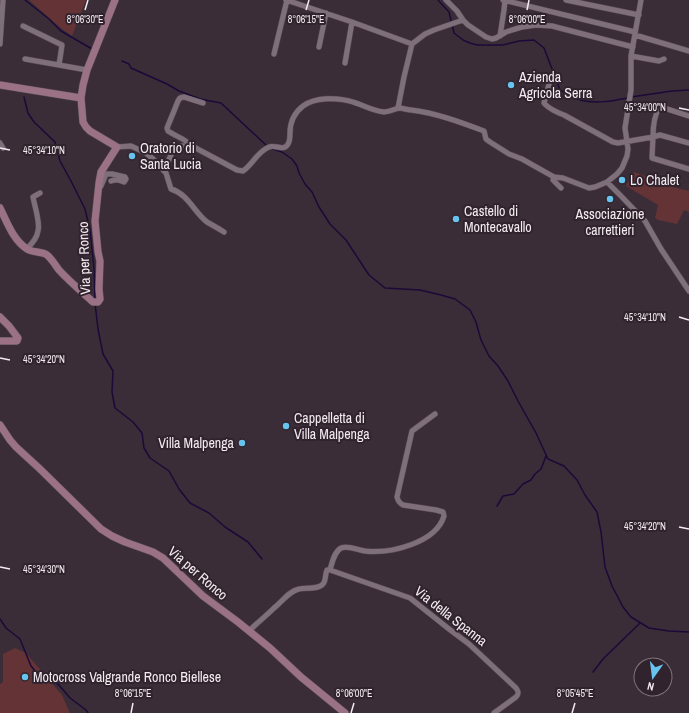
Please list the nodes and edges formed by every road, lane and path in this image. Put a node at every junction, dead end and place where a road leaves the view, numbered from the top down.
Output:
1 (3, 0) edge
2 (115, 0) edge
3 (287, 0) edge
4 (446, 0) edge
5 (504, 0) edge
6 (566, 0) edge
7 (641, 0) edge
8 (326, 13) junction
9 (639, 15) junction
10 (460, 21) junction
11 (352, 22) junction
12 (23, 26) dead end
13 (635, 34) junction
14 (500, 36) junction
15 (0, 44) edge
16 (412, 44) junction
17 (319, 47) dead end
18 (633, 47) junction
19 (688, 49) edge
20 (274, 54) dead end
21 (631, 56) junction
22 (25, 59) dead end
23 (664, 59) dead end
24 (345, 63) dead end
25 (60, 65) junction
26 (87, 70) junction
27 (551, 77) dead end
28 (0, 85) edge
29 (81, 98) junction
30 (203, 103) dead end
31 (398, 108) junction
32 (689, 116) edge
33 (653, 137) junction
34 (627, 141) junction
35 (689, 143) edge
36 (190, 145) junction
37 (117, 148) junction
38 (689, 169) edge
39 (164, 171) junction
40 (554, 177) junction
41 (111, 182) dead end
42 (607, 182) junction
43 (561, 188) dead end
44 (40, 193) dead end
45 (97, 195) junction
46 (0, 208) edge
47 (224, 232) dead end
48 (26, 249) junction
49 (689, 291) edge
50 (0, 318) edge
51 (0, 342) edge
52 (435, 414) dead end
53 (0, 425) edge
54 (330, 570) junction
55 (249, 631) junction
56 (345, 713) edge
57 (494, 713) edge

1 - 15 street
2 - 26 street
3 - 8 street
3 - 20 street
4 - 10 street
5 - 13 street
5 - 14 street
6 - 9 street
7 - 9 street
8 - 11 street
8 - 17 street
9 - 13 street
10 - 14 street
10 - 16 street
11 - 16 street
11 - 24 street
12 - 25 street
13 - 18 street
13 - 19 street
14 - 18 street
16 - 31 street
18 - 21 street
21 - 23 street
21 - 34 street
22 - 25 street
25 - 26 street
26 - 29 street
27 - 34 street
28 - 29 street
29 - 37 street
30 - 36 street
31 - 36 street
31 - 40 street
32 - 33 street
33 - 34 street
33 - 35 street
33 - 38 street
34 - 42 street
36 - 39 street
37 - 39 street
37 - 45 street, Via per Ronco
39 - 47 street
40 - 42 street
40 - 43 street
41 - 45 street
42 - 49 street
44 - 48 street
45 - 48 street, Via per Ronco
46 - 48 street
50 - 51 street
52 - 54 street
53 - 55 street, Via per Ronco
54 - 55 street
54 - 57 street, Via della Spanna
55 - 56 street, Via per Ronco

